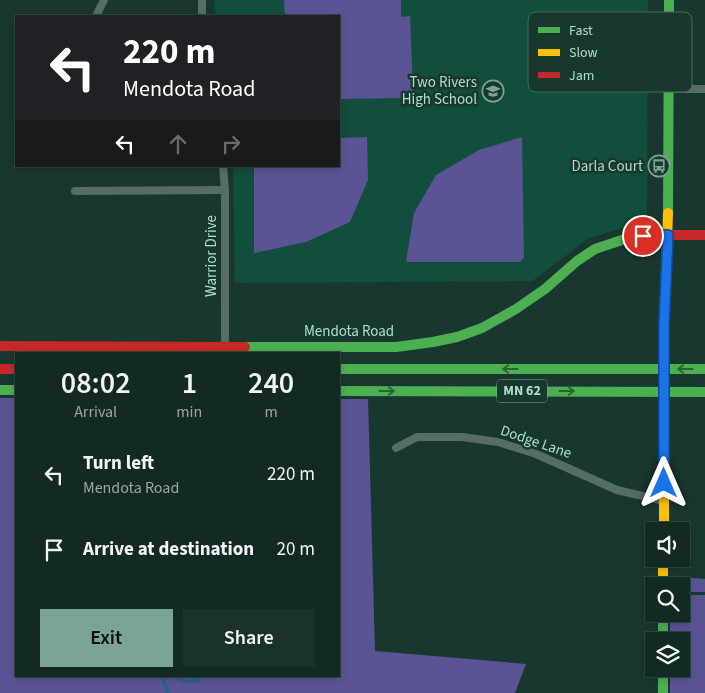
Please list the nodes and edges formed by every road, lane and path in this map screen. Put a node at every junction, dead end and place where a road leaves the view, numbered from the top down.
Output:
1 (104, 0) edge
2 (202, 0) edge
3 (96, 15) edge
4 (202, 15) edge
5 (692, 89) edge
6 (705, 89) edge
7 (668, 92) edge
8 (223, 167) edge
9 (225, 190) junction
10 (75, 191) dead end
11 (668, 235) junction
12 (705, 235) edge
13 (0, 346) edge
14 (225, 346) junction
15 (0, 369) edge
16 (15, 369) edge
17 (340, 369) edge
18 (664, 369) junction
19 (705, 369) edge
20 (0, 390) edge
21 (15, 390) edge
22 (340, 391) edge
23 (664, 392) junction
24 (705, 392) edge
25 (396, 448) dead end
26 (664, 501) junction
27 (664, 522) edge
28 (663, 677) edge
29 (663, 693) edge

1 - 3 street
2 - 4 street
5 - 6 street
7 - 11 main road
8 - 9 street, Warrior Drive
9 - 10 street
9 - 14 street, Warrior Drive
11 - 12 main road, Mendota Road
11 - 14 main road, Mendota Road
11 - 18 main road
13 - 14 main road, Mendota Road
15 - 16 main road
18 -> 17 main road, MN 62
19 -> 18 main road, MN 62
18 - 23 main road
20 - 21 main road
22 -> 23 main road, MN 62
23 - 24 main road, MN 62
23 - 26 main road
25 - 26 street, Dodge Lane
26 - 27 main road
28 - 29 main road

